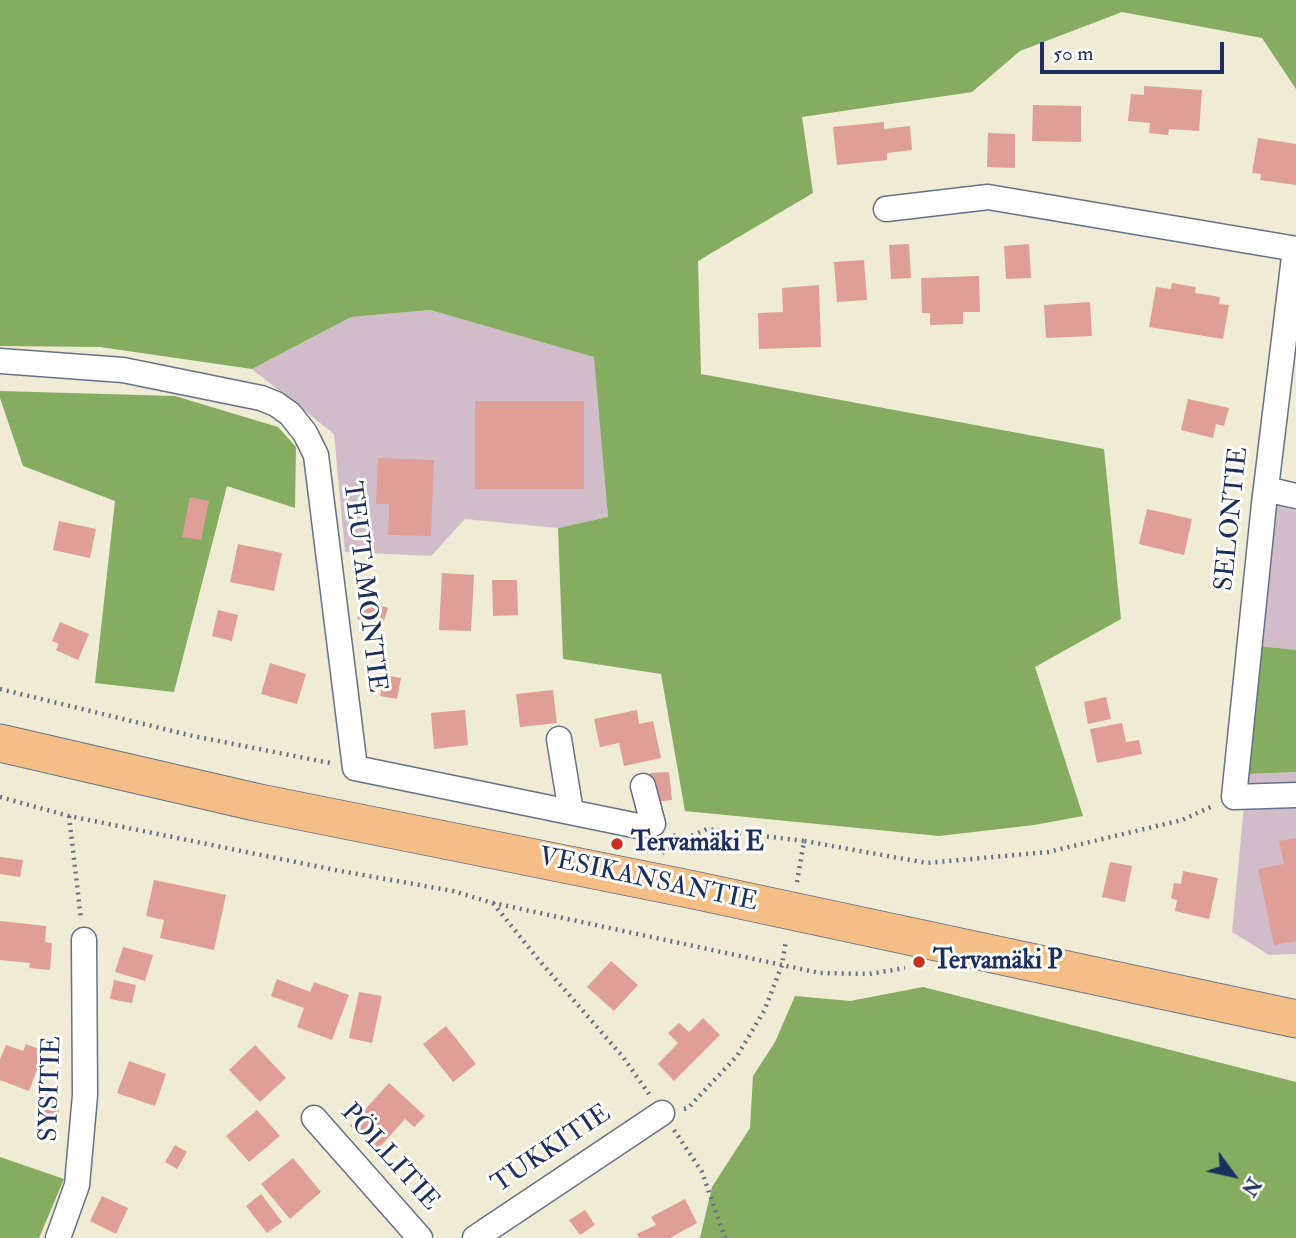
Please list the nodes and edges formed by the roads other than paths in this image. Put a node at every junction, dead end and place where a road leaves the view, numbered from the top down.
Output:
1 (886, 209) dead end
2 (1296, 249) edge
3 (0, 361) edge
4 (1266, 489) junction
5 (1296, 496) edge
6 (559, 739) dead end
7 (0, 743) edge
8 (643, 786) dead end
9 (1296, 795) edge
10 (571, 812) junction
11 (84, 940) road end
12 (1296, 1020) edge
13 (662, 1113) road end
14 (314, 1118) dead end
15 (58, 1238) edge
16 (420, 1238) edge
17 (475, 1238) edge

1 - 2 street, SELONTIE
2 - 4 street, SELONTIE
3 - 10 street, TEUTAMONTIE
4 - 5 street
4 - 9 street, SELONTIE
6 - 10 street
7 - 12 highway, VESIKANSANTIE
8 - 10 street
11 - 15 street, SYSITIE
13 - 17 street, TUKKITIE
14 - 16 street, PÖLLITIE

